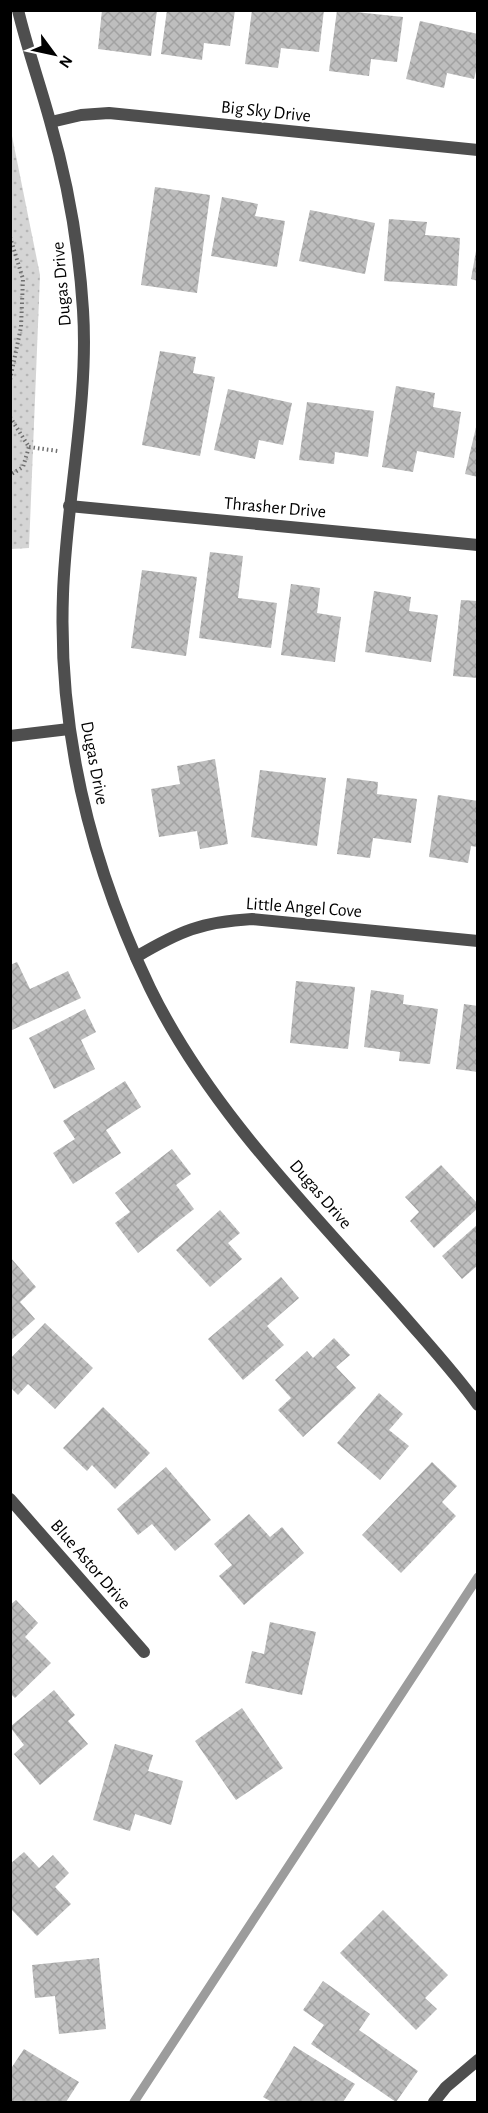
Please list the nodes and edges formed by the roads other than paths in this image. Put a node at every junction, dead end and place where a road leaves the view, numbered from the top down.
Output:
1 (18, 10) edge
2 (51, 122) junction
3 (477, 150) edge
4 (69, 506) junction
5 (477, 545) edge
6 (69, 729) junction
7 (10, 736) edge
8 (477, 941) edge
9 (136, 957) junction
10 (477, 1405) edge
11 (10, 1499) edge
12 (144, 1652) dead end
13 (477, 2060) edge
14 (434, 2103) edge

1 - 2 street, Dugas Drive
2 - 3 street, Big Sky Drive
2 - 4 street, Dugas Drive
4 - 5 street, Thrasher Drive
4 - 6 street, Dugas Drive
6 - 7 street
6 - 9 street, Dugas Drive
8 - 9 street, Little Angel Cove
9 - 10 street, Dugas Drive
11 - 12 street, Blue Astor Drive
13 - 14 street

